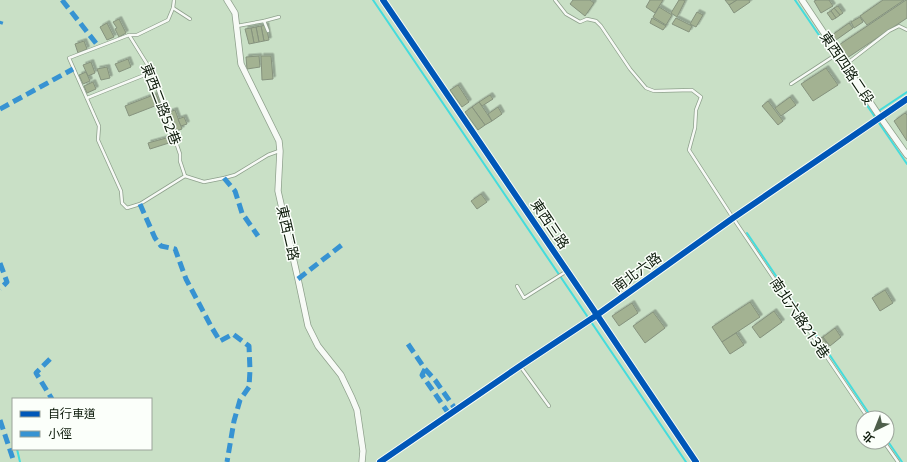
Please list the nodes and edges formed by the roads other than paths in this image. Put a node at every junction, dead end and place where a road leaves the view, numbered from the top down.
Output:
1 (174, 0) edge
2 (227, 0) edge
3 (383, 0) edge
4 (555, 0) edge
5 (802, 0) edge
6 (173, 8) junction
7 (279, 17) dead end
8 (190, 19) dead end
9 (264, 21) junction
10 (237, 26) junction
11 (907, 30) edge
12 (268, 31) dead end
13 (129, 35) junction
14 (837, 54) junction
15 (845, 65) junction
16 (152, 72) junction
17 (791, 84) dead end
18 (87, 98) junction
19 (907, 99) edge
20 (880, 118) junction
21 (280, 151) junction
22 (907, 155) edge
23 (185, 176) junction
24 (733, 218) junction
25 (567, 271) junction
26 (517, 286) dead end
27 (598, 315) junction
28 (520, 366) junction
29 (549, 406) dead end
30 (863, 410) edge
31 (890, 450) edge
32 (362, 462) edge
33 (380, 462) edge
34 (696, 462) edge
35 (898, 462) edge

1 - 6 lane
2 - 10 street, 東西二路
3 - 25 street, 東西三路
4 - 24 lane, 南北六路213巷
5 - 14 street, 東西四路二段
6 - 8 lane
6 - 13 lane
7 - 9 lane
9 - 10 lane
9 - 12 lane
10 - 21 street, 東西二路
11 - 15 lane
13 - 16 lane, 東西二路52巷
13 - 18 lane
14 - 15 street, 東西四路二段
14 - 17 lane
15 - 20 street, 東西四路二段
16 - 18 lane
16 - 23 lane, 東西二路52巷
18 - 23 lane
19 - 20 street, 南北六路
20 - 22 street, 東西四路二段
20 - 24 street, 南北六路
21 - 23 lane
21 - 32 street, 東西二路
24 - 27 street, 南北六路
24 - 30 lane, 南北六路213巷
25 - 26 lane
25 - 27 street, 東西三路
27 - 28 street, 南北六路
27 - 34 street, 東西三路
28 - 29 lane
28 - 33 street, 南北六路
31 - 35 lane

